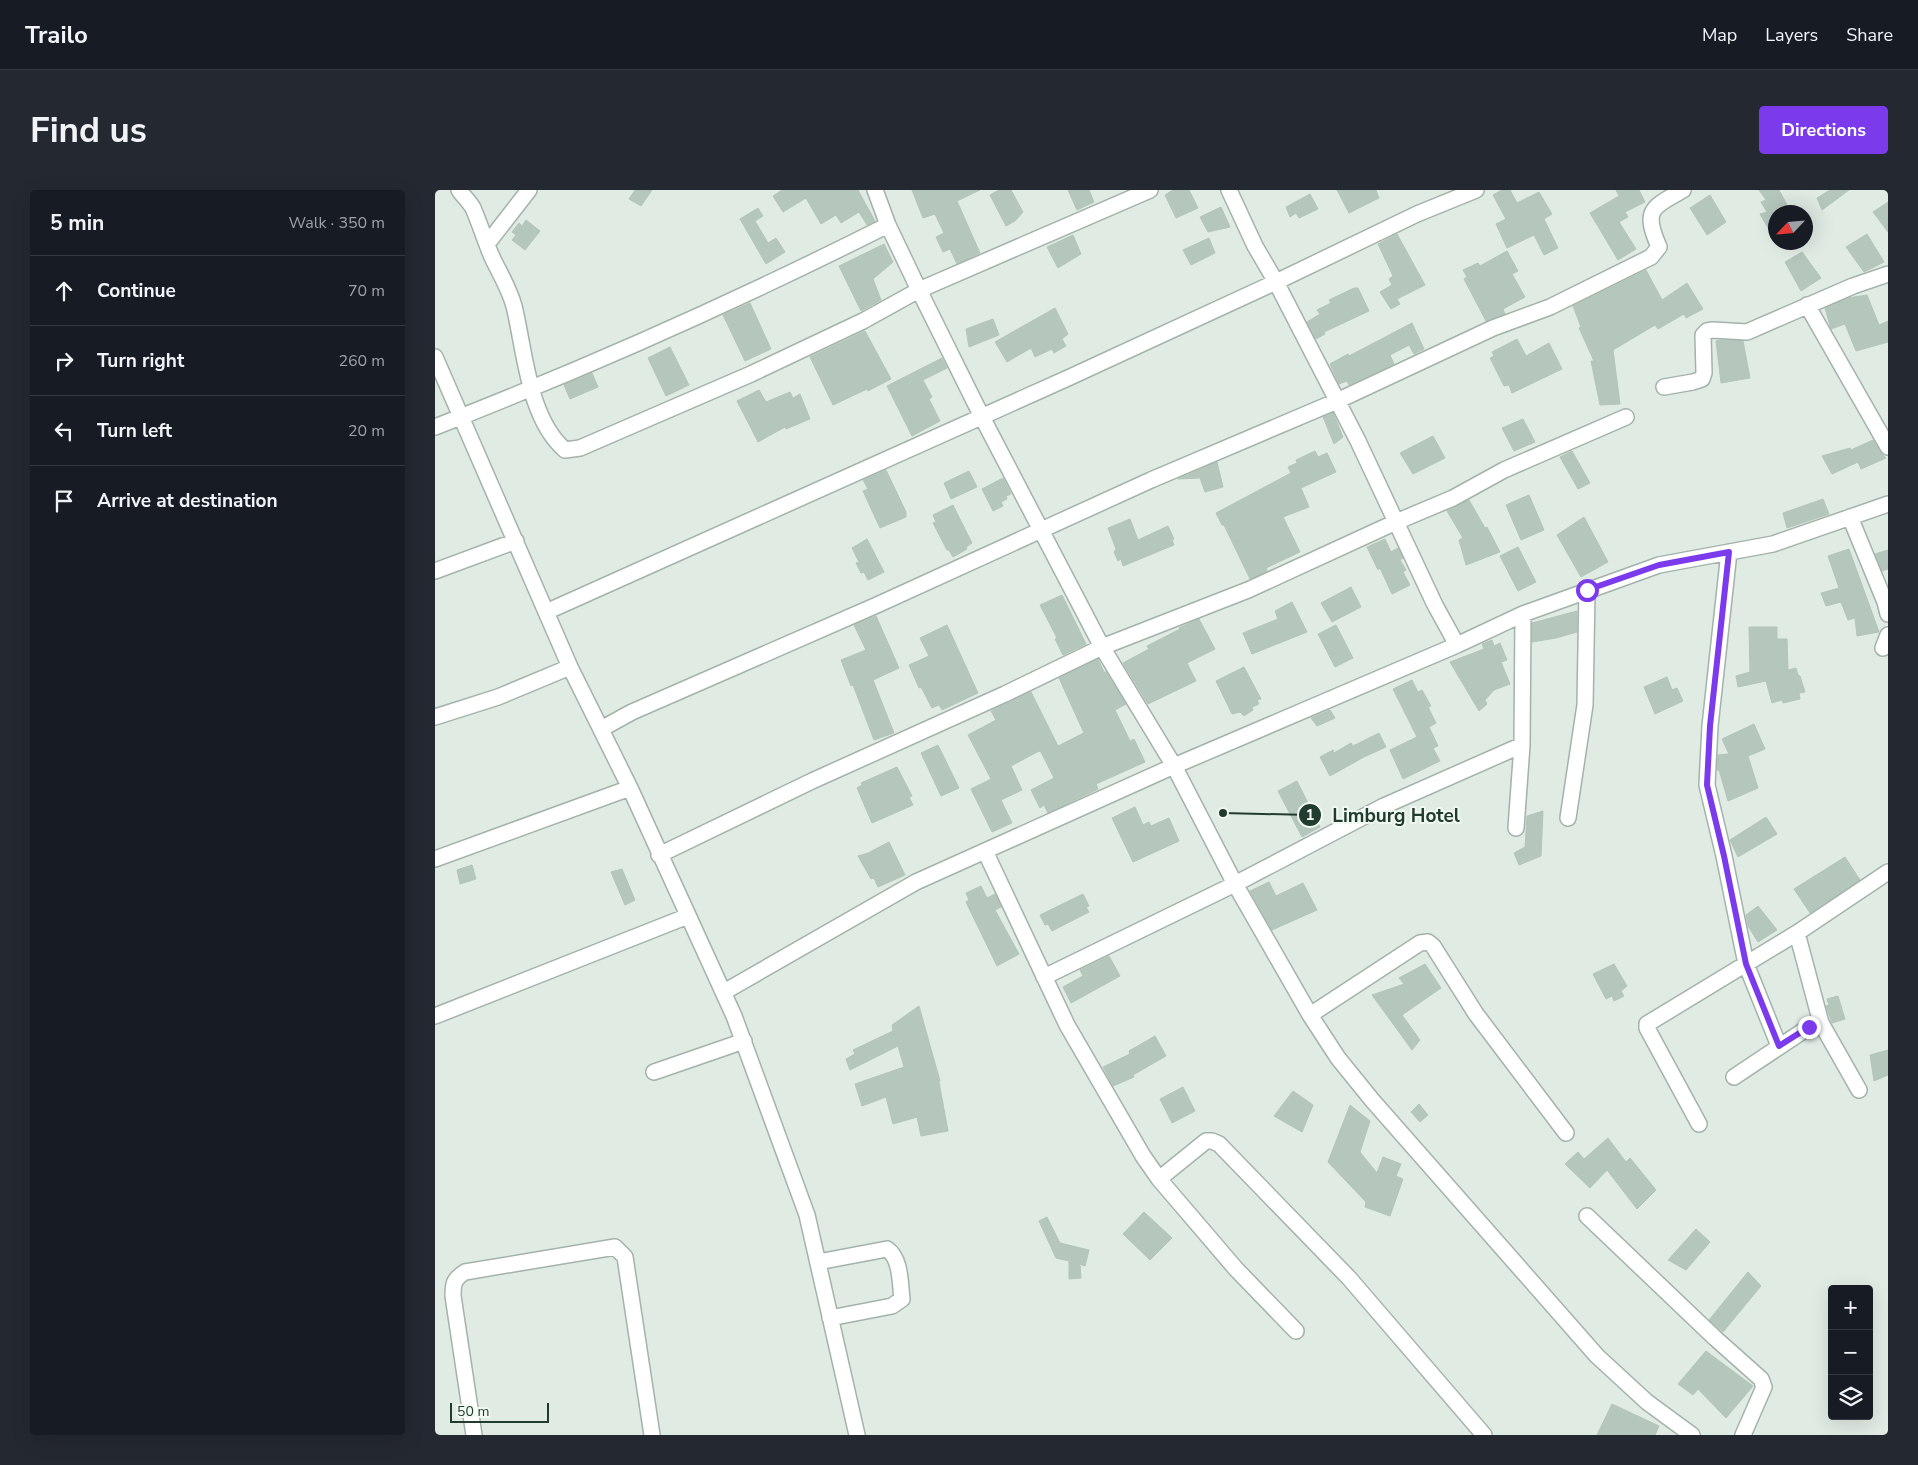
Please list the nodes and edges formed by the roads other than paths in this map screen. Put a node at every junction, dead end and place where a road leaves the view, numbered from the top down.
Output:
1 (459, 190) edge
2 (529, 190) edge
3 (875, 190) edge
4 (1150, 190) edge
5 (1229, 190) edge
6 (1476, 190) edge
7 (1683, 190) edge
8 (888, 225) junction
9 (487, 244) junction
10 (1888, 274) edge
11 (1276, 282) junction
12 (919, 290) junction
13 (1807, 305) junction
14 (435, 357) edge
15 (533, 387) junction
16 (1664, 387) dead end
17 (1337, 400) junction
18 (461, 417) junction
19 (982, 417) junction
20 (1626, 417) dead end
21 (435, 427) edge
22 (1888, 447) edge
23 (1888, 504) edge
24 (1850, 517) junction
25 (1396, 522) junction
26 (1041, 530) junction
27 (516, 540) junction
28 (1729, 552) junction
29 (435, 571) edge
30 (1587, 590) junction
31 (547, 612) junction
32 (1523, 614) junction
33 (1888, 614) edge
34 (1457, 646) junction
35 (1102, 647) junction
36 (571, 668) junction
37 (435, 717) edge
38 (601, 729) junction
39 (1522, 745) junction
40 (1174, 766) junction
41 (630, 788) junction
42 (1568, 818) dead end
43 (1516, 828) dead end
44 (985, 851) junction
45 (659, 855) junction
46 (435, 858) edge
47 (1888, 872) edge
48 (1235, 884) junction
49 (688, 916) junction
50 (1797, 933) junction
51 (1746, 964) junction
52 (1044, 977) junction
53 (724, 992) junction
54 (1310, 1015) junction
55 (435, 1016) edge
56 (1809, 1027) dead end
57 (744, 1042) junction
58 (1779, 1046) junction
59 (654, 1072) dead end
60 (1734, 1076) dead end
61 (1859, 1090) dead end
62 (1699, 1124) dead end
63 (1566, 1133) dead end
64 (1159, 1179) junction
65 (1587, 1216) dead end
66 (818, 1262) junction
67 (831, 1318) junction
68 (1296, 1331) dead end
69 (474, 1435) edge
70 (653, 1435) edge
71 (857, 1435) edge
72 (1484, 1435) edge
73 (1692, 1435) edge
74 (1743, 1435) edge

1 - 9 street
2 - 9 street
3 - 8 street
4 - 12 street
5 - 11 street
6 - 11 street
7 - 17 street
8 - 12 street
8 - 15 street
9 - 15 street
10 - 13 street
11 - 17 street
11 - 19 street
12 - 15 street
12 - 19 street
13 - 16 street
13 - 22 street
14 - 18 street
15 - 18 street
17 - 25 street
17 - 26 street
18 - 21 street
18 - 27 street
19 - 26 street
19 - 31 street
20 - 25 street
23 - 24 street
24 - 28 street
24 - 33 street
25 - 34 street
25 - 35 street
26 - 35 street
26 - 38 street
27 - 29 street
27 - 31 street
28 - 30 street
28 - 51 street
30 - 32 street
30 - 42 street
31 - 36 street
32 - 34 street
32 - 39 street
34 - 40 street
35 - 40 street
35 - 45 street
36 - 37 street
36 - 38 street
38 - 41 street
39 - 43 street
39 - 48 street
40 - 44 street
40 - 48 street
41 - 45 street
41 - 46 street
44 - 52 street
44 - 53 street
45 - 49 street
47 - 50 street
48 - 52 street
48 - 54 street
49 - 53 street
49 - 55 street
50 - 51 street
50 - 61 street
51 - 58 street
51 - 62 street
52 - 64 street
53 - 57 street
54 - 63 street
54 - 73 street
56 - 58 street
57 - 59 street
57 - 66 street
58 - 60 street
64 - 68 street
64 - 72 street
65 - 74 street
66 - 67 street
66 - 67 street
67 - 71 street
69 - 70 street

